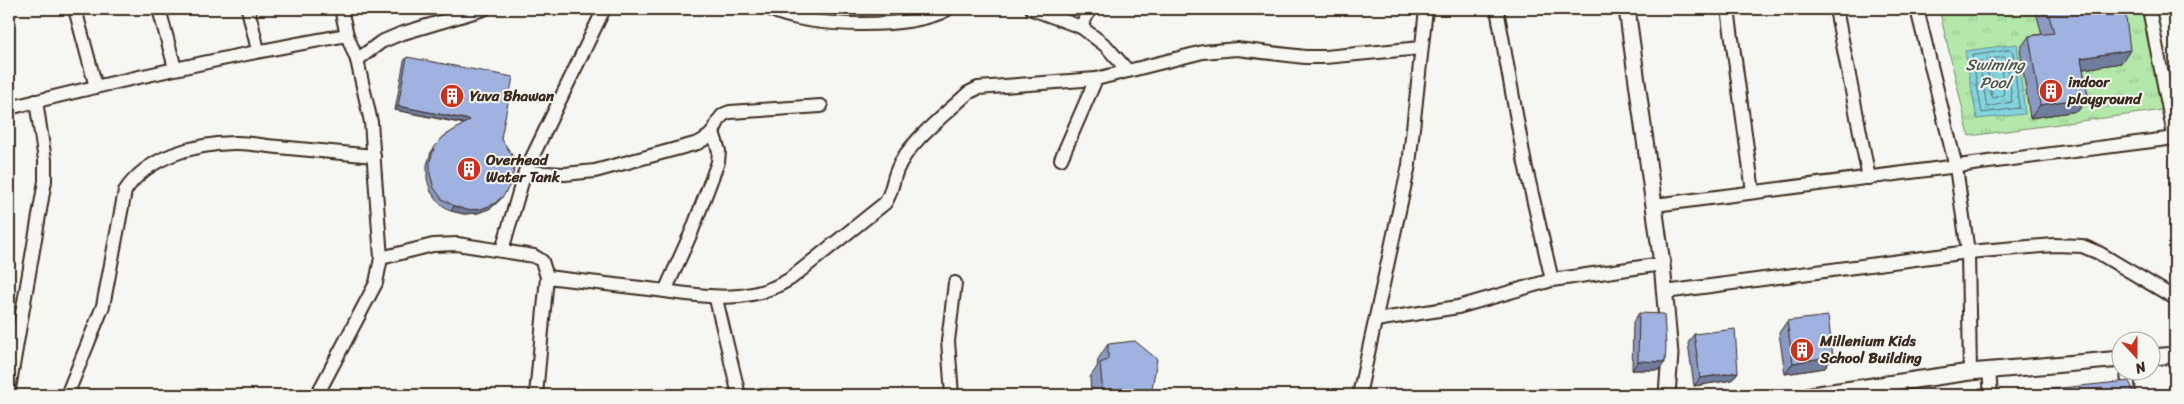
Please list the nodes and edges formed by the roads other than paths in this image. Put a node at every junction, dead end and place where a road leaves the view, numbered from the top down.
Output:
1 (75, 9) edge
2 (159, 9) edge
3 (248, 9) edge
4 (341, 9) edge
5 (484, 9) edge
6 (604, 9) edge
7 (770, 9) edge
8 (948, 9) edge
9 (1032, 9) edge
10 (1090, 9) edge
11 (1426, 9) edge
12 (1498, 9) edge
13 (1627, 9) edge
14 (1728, 9) edge
15 (1836, 9) edge
16 (1918, 9) edge
17 (2149, 9) edge
18 (1081, 27) junction
19 (347, 35) junction
20 (1421, 48) junction
21 (258, 50) junction
22 (356, 60) junction
23 (175, 68) junction
24 (1128, 71) junction
25 (1096, 79) junction
26 (96, 87) junction
27 (36, 101) junction
28 (821, 106) dead end
29 (9, 108) edge
30 (713, 132) junction
31 (2175, 139) edge
32 (374, 156) junction
33 (1060, 159) dead end
34 (1956, 167) junction
35 (525, 172) junction
36 (1869, 178) junction
37 (1753, 192) junction
38 (1655, 204) junction
39 (502, 250) junction
40 (1968, 252) junction
41 (382, 258) junction
42 (1662, 264) junction
43 (547, 277) junction
44 (1552, 280) junction
45 (955, 283) dead end
46 (665, 291) junction
47 (1664, 292) junction
48 (2175, 298) edge
49 (716, 299) junction
50 (1376, 320) junction
51 (2175, 355) edge
52 (2162, 356) edge
53 (2112, 360) edge
54 (1989, 370) junction
55 (1970, 372) junction
56 (2128, 382) edge
57 (9, 389) edge
58 (1904, 389) edge
59 (67, 395) edge
60 (317, 395) edge
61 (536, 395) edge
62 (739, 395) edge
63 (952, 395) edge
64 (1359, 395) edge
65 (1667, 395) edge
66 (1811, 395) edge
67 (1991, 395) edge
68 (2129, 395) edge

1 - 26 street
2 - 23 street
3 - 21 street
4 - 19 street
5 - 22 street
6 - 35 street
7 - 8 street
9 - 18 street
10 - 18 street
11 - 20 street
12 - 44 street
13 - 38 street
14 - 37 street
15 - 36 street
16 - 34 street
17 - 31 street
18 - 24 street
19 - 21 street
19 - 22 street
20 - 24 street
20 - 50 street
21 - 23 street
22 - 32 street
23 - 26 street
24 - 25 street
25 - 33 street
25 - 49 street
26 - 27 street
27 - 29 street
27 - 57 street
28 - 30 street
30 - 35 street
30 - 46 street
31 - 34 street
32 - 41 street
32 - 59 street
34 - 36 street
34 - 40 street
35 - 39 street
36 - 37 street
37 - 38 street
38 - 42 street
39 - 41 street
39 - 43 street
40 - 47 street
40 - 48 street
40 - 55 street
41 - 60 street
42 - 44 street
42 - 47 street
43 - 46 street
43 - 61 street
44 - 50 street
45 - 63 street
46 - 49 street
47 - 65 street
49 - 62 street
50 - 64 street
51 - 52 street
53 - 54 street
54 - 55 street
54 - 67 street
55 - 58 street
56 - 68 street
58 - 66 street

